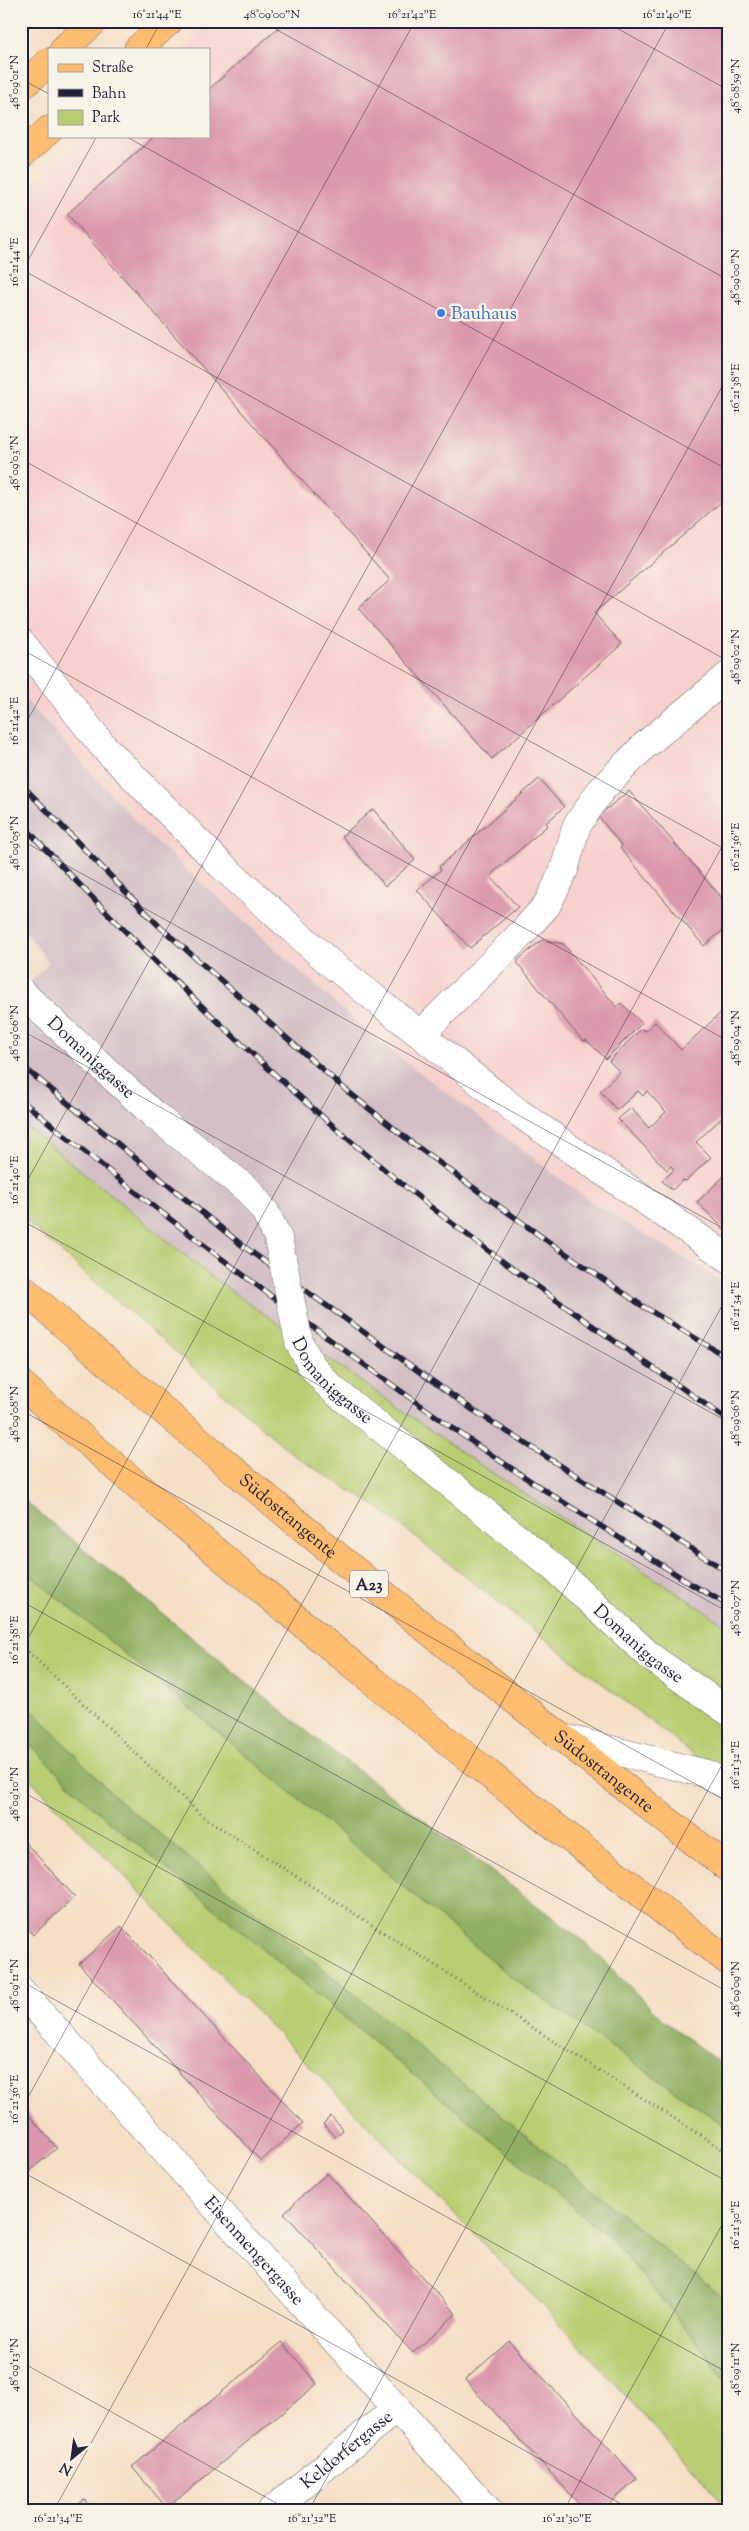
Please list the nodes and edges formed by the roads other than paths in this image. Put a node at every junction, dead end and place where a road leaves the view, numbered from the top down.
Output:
1 (94, 21) edge
2 (169, 21) edge
3 (65, 48) edge
4 (139, 48) edge
5 (48, 63) edge
6 (21, 87) edge
7 (48, 131) edge
8 (21, 155) edge
9 (21, 642) edge
10 (728, 676) edge
11 (21, 992) edge
12 (421, 1034) junction
13 (728, 1258) edge
14 (21, 1287) edge
15 (21, 1384) edge
16 (728, 1711) edge
17 (559, 1737) junction
18 (728, 1786) edge
19 (728, 1868) edge
20 (728, 1961) edge
21 (27, 2007) edge
22 (396, 2408) junction
23 (272, 2510) edge
24 (488, 2510) edge

1 - 3 main road
2 - 4 main road
5 - 6 main road
7 - 8 main road
9 - 12 street
10 - 12 street
11 - 16 street, Domaniggasse, bridge
12 - 13 street
14 - 17 main road, Südosttangente / A23
15 - 20 main road
17 - 18 street
17 - 19 main road, Südosttangente / A23
21 - 22 street, Eisenmengergasse
22 - 23 street, Keldorfergasse
22 - 24 street, Eisenmengergasse

